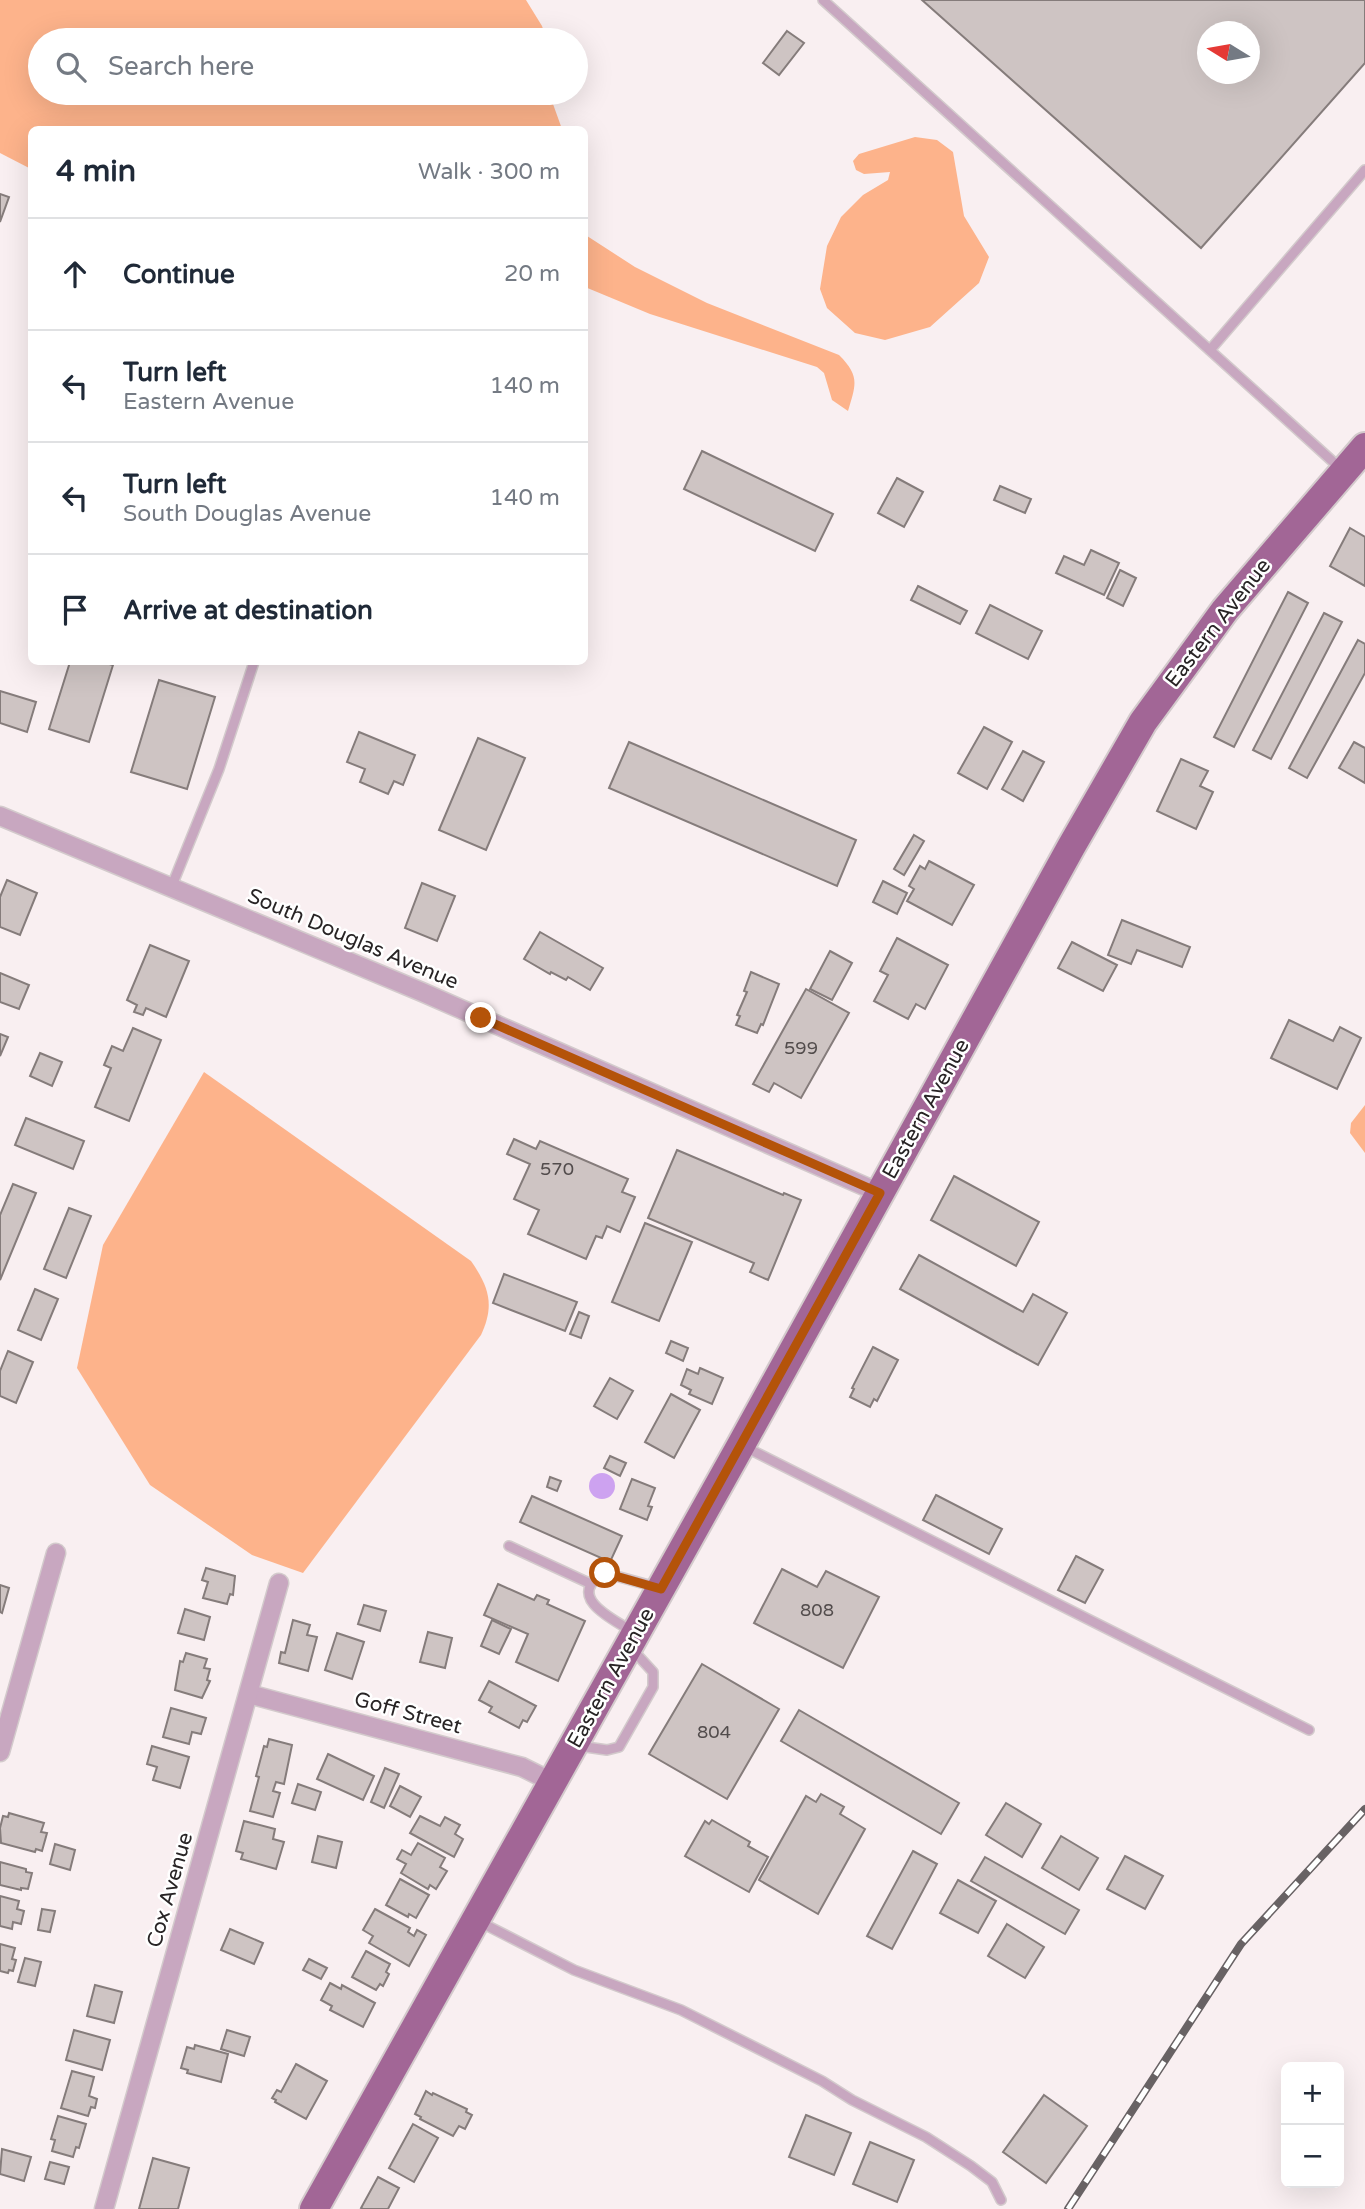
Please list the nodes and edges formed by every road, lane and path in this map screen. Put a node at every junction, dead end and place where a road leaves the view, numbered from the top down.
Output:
1 (824, 0) edge
2 (1365, 170) edge
3 (1210, 350) junction
4 (1365, 447) edge
5 (1343, 471) junction
6 (253, 665) edge
7 (0, 816) edge
8 (172, 888) junction
9 (880, 1193) junction
10 (741, 1446) junction
11 (509, 1546) dead end
12 (56, 1553) dead end
13 (279, 1583) dead end
14 (592, 1584) junction
15 (661, 1589) junction
16 (633, 1639) junction
17 (249, 1693) junction
18 (1309, 1730) dead end
19 (573, 1745) junction
20 (0, 1752) edge
21 (552, 1782) junction
22 (477, 1920) junction
23 (1000, 2200) dead end
24 (104, 2209) edge
25 (314, 2209) edge

1 - 3 lane
2 - 3 lane
3 - 5 lane
4 - 5 main road, Eastern Avenue
5 - 9 main road, Eastern Avenue
6 - 8 lane
7 - 8 street, South Douglas Avenue
8 - 9 street, South Douglas Avenue
9 - 10 main road, Eastern Avenue
10 - 15 main road, Eastern Avenue
10 - 18 lane
11 - 14 lane
12 - 20 street
13 - 17 street, Cox Avenue
14 - 15 lane
14 - 16 lane
15 - 16 main road, Eastern Avenue
16 - 19 main road, Eastern Avenue
16 - 19 lane
17 - 21 street, Goff Street
17 - 24 street, Cox Avenue
19 - 21 main road, Eastern Avenue
21 - 22 main road, Eastern Avenue
22 - 23 lane
22 - 25 main road, Eastern Avenue

